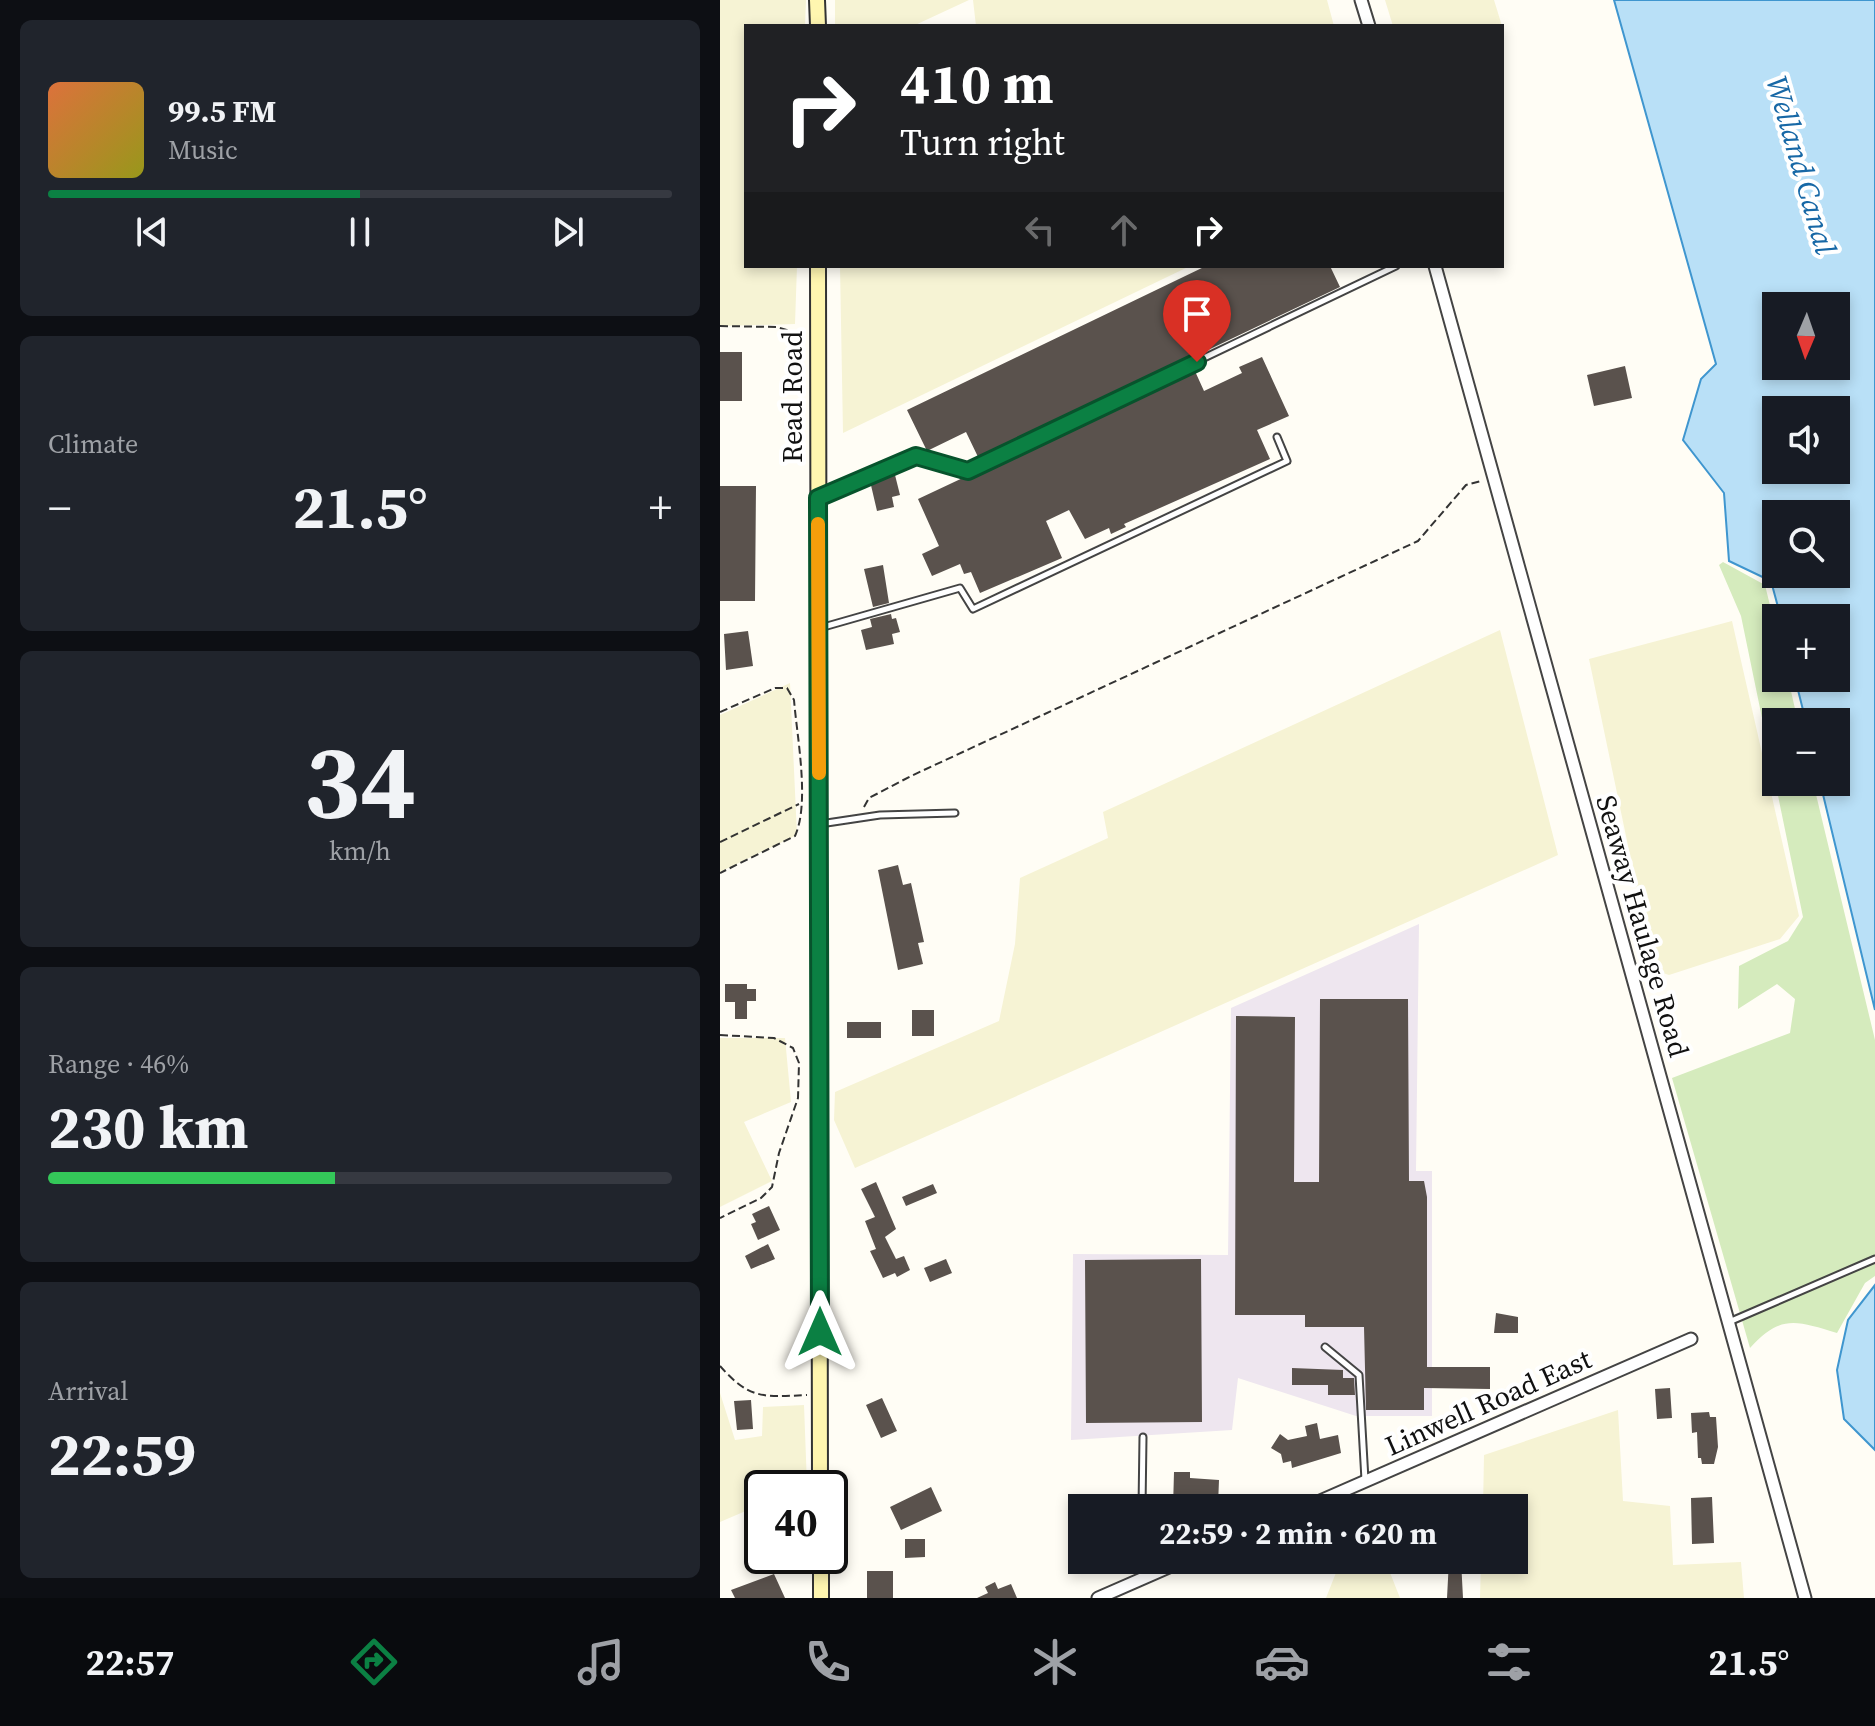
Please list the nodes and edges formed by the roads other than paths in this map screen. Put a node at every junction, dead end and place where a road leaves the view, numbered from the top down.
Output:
1 (817, 0) edge
2 (1361, 0) edge
3 (818, 24) edge
4 (1368, 24) edge
5 (818, 268) edge
6 (1392, 268) edge
7 (1436, 268) edge
8 (1277, 437) dead end
9 (818, 498) junction
10 (819, 628) junction
11 (955, 813) dead end
12 (819, 824) junction
13 (1875, 1259) edge
14 (1728, 1322) junction
15 (1691, 1339) dead end
16 (1325, 1347) dead end
17 (1143, 1437) dead end
18 (820, 1470) edge
19 (1365, 1481) junction
20 (1142, 1494) edge
21 (1336, 1494) edge
22 (821, 1574) edge
23 (1153, 1574) edge
24 (821, 1598) edge
25 (1098, 1598) edge
26 (1805, 1598) edge

1 - 3 street
2 - 4 street
5 - 9 street, Read Road
6 - 9 lane
7 - 14 street, Seaway Haulage Road
8 - 10 lane
9 - 10 street, Read Road
10 - 12 street, Read Road
11 - 12 lane
12 - 18 street, Read Road
13 - 14 lane
14 - 26 street, Seaway Haulage Road
15 - 19 street, Linwell Road East
16 - 19 lane
17 - 20 lane
19 - 21 street, Linwell Road East
22 - 24 street
23 - 25 street

